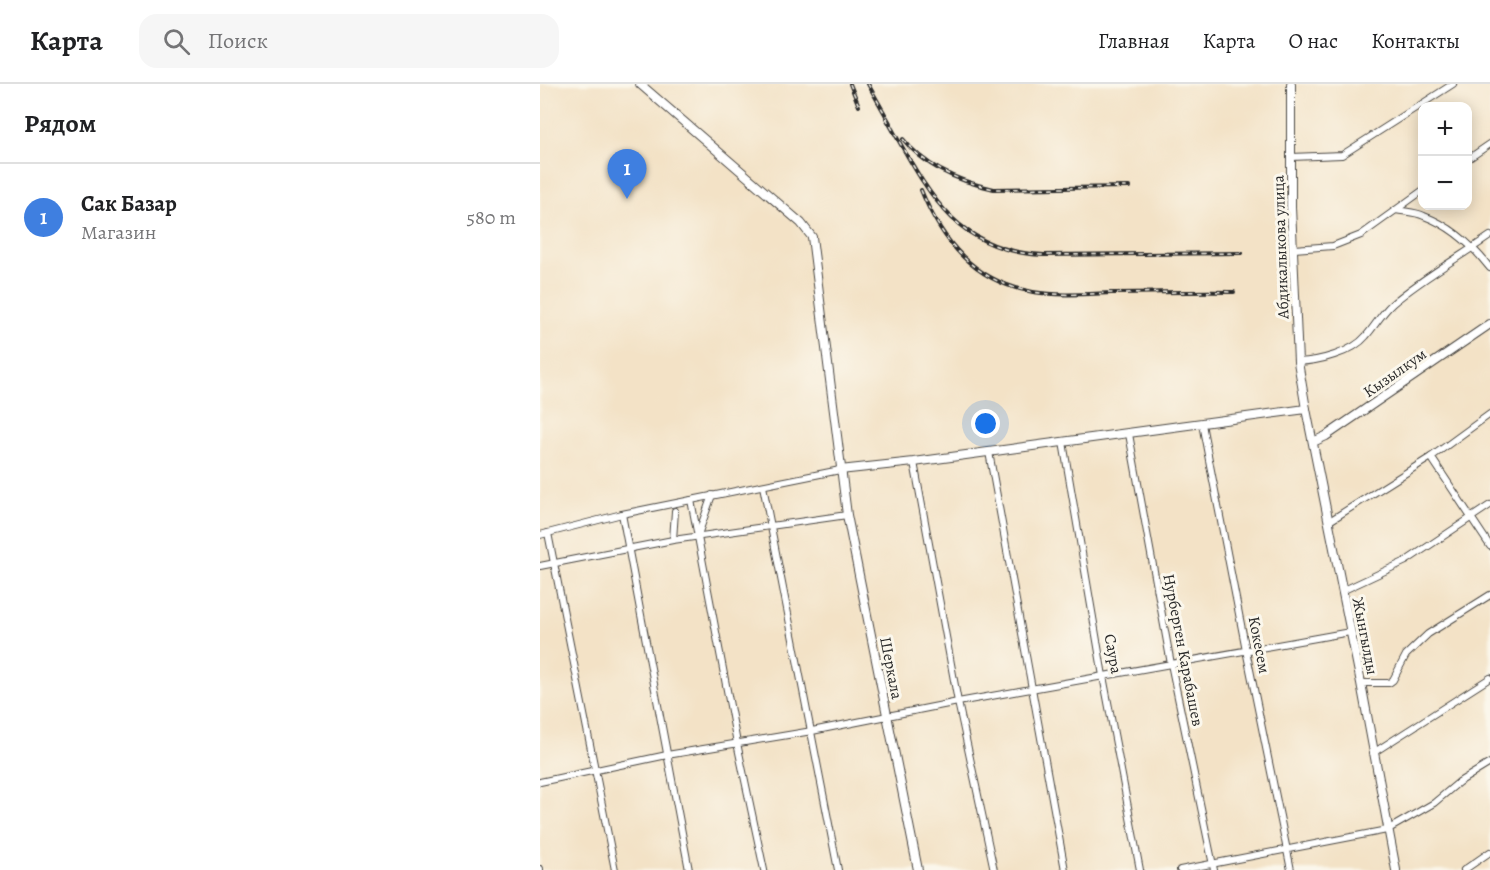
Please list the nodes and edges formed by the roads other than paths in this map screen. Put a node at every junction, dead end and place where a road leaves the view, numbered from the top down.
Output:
1 (640, 84) edge
2 (1291, 84) edge
3 (1452, 84) edge
4 (1490, 144) edge
5 (1472, 156) edge
6 (1291, 157) junction
7 (1418, 194) edge
8 (1396, 210) junction
9 (1490, 236) edge
10 (1474, 247) junction
11 (1293, 249) junction
12 (1490, 268) edge
13 (1490, 324) edge
14 (1299, 362) junction
15 (1306, 409) junction
16 (1490, 414) edge
17 (1202, 424) junction
18 (1129, 434) junction
19 (1063, 442) junction
20 (1313, 442) junction
21 (988, 453) junction
22 (1431, 457) junction
23 (914, 462) junction
24 (840, 470) junction
25 (763, 486) junction
26 (712, 495) junction
27 (692, 500) junction
28 (1490, 505) edge
29 (675, 511) dead end
30 (622, 514) junction
31 (847, 515) junction
32 (1471, 519) junction
33 (1328, 522) junction
34 (770, 525) junction
35 (548, 533) junction
36 (540, 535) edge
37 (698, 536) junction
38 (674, 540) junction
39 (1490, 546) edge
40 (627, 548) junction
41 (553, 563) junction
42 (540, 566) edge
43 (1342, 591) junction
44 (1490, 595) edge
45 (1350, 632) junction
46 (1246, 650) junction
47 (1171, 664) junction
48 (1103, 676) junction
49 (1490, 678) edge
50 (1361, 683) junction
51 (1031, 689) junction
52 (958, 702) junction
53 (887, 716) junction
54 (812, 731) junction
55 (736, 743) junction
56 (1373, 753) junction
57 (667, 755) junction
58 (1490, 763) edge
59 (596, 771) junction
60 (540, 782) edge
61 (1387, 830) junction
62 (1287, 849) junction
63 (1490, 852) edge
64 (1214, 867) edge
65 (615, 870) edge
66 (689, 870) edge
67 (764, 870) edge
68 (838, 870) edge
69 (918, 870) edge
70 (994, 870) edge
71 (1065, 870) edge
72 (1140, 870) edge
73 (1180, 870) edge
74 (1291, 870) edge
75 (1396, 870) edge
76 (1464, 870) edge

1 - 24 street, Шеркала
2 - 6 street, Абдикалыкова улица
3 - 6 street
4 - 5 street
6 - 11 street, Абдикалыкова улица
7 - 8 street
8 - 10 street
8 - 11 street
9 - 10 street
10 - 12 street
10 - 14 street
11 - 14 street, Абдикалыкова улица
13 - 20 street, Кызылкум
14 - 15 street, Абдикалыкова улица
15 - 17 street
15 - 20 street, Жынгылды
16 - 22 street
17 - 18 street
17 - 46 street, Кокесем
18 - 19 street
18 - 47 street, Нурберген Карабашев
19 - 21 street
19 - 48 street, Саура
20 - 33 street, Жынгылды
21 - 23 street
21 - 51 street
22 - 32 street
22 - 33 street
23 - 24 street
23 - 52 street
24 - 25 street
24 - 31 street, Шеркала
25 - 26 street
25 - 34 street
26 - 27 street
26 - 37 street
27 - 30 street
27 - 37 street
28 - 32 street
29 - 38 street
30 - 35 street
30 - 40 street
31 - 34 street
31 - 53 street, Шеркала
32 - 39 street
32 - 43 street
33 - 43 street, Жынгылды
34 - 37 street
34 - 54 street
35 - 36 street
35 - 41 street
37 - 38 street
37 - 55 street
38 - 40 street
40 - 41 street
40 - 57 street
41 - 42 street
41 - 59 street
43 - 45 street, Жынгылды
44 - 50 street
45 - 46 street
45 - 50 street, Жынгылды
46 - 47 street
46 - 62 street, Кокесем
47 - 48 street
47 - 64 street, Нурберген Карабашев
48 - 51 street
48 - 72 street, Саура
49 - 56 street
50 - 56 street, Жынгылды
51 - 52 street
51 - 71 street
52 - 53 street
52 - 70 street
53 - 54 street
53 - 69 street, Шеркала
54 - 55 street
54 - 68 street
55 - 57 street
55 - 67 street
56 - 61 street, Жынгылды
57 - 59 street
57 - 66 street
58 - 61 street
59 - 60 street
59 - 65 street
61 - 62 street
61 - 75 street, Жынгылды
62 - 64 street
62 - 74 street, Кокесем
63 - 76 street
64 - 73 street

